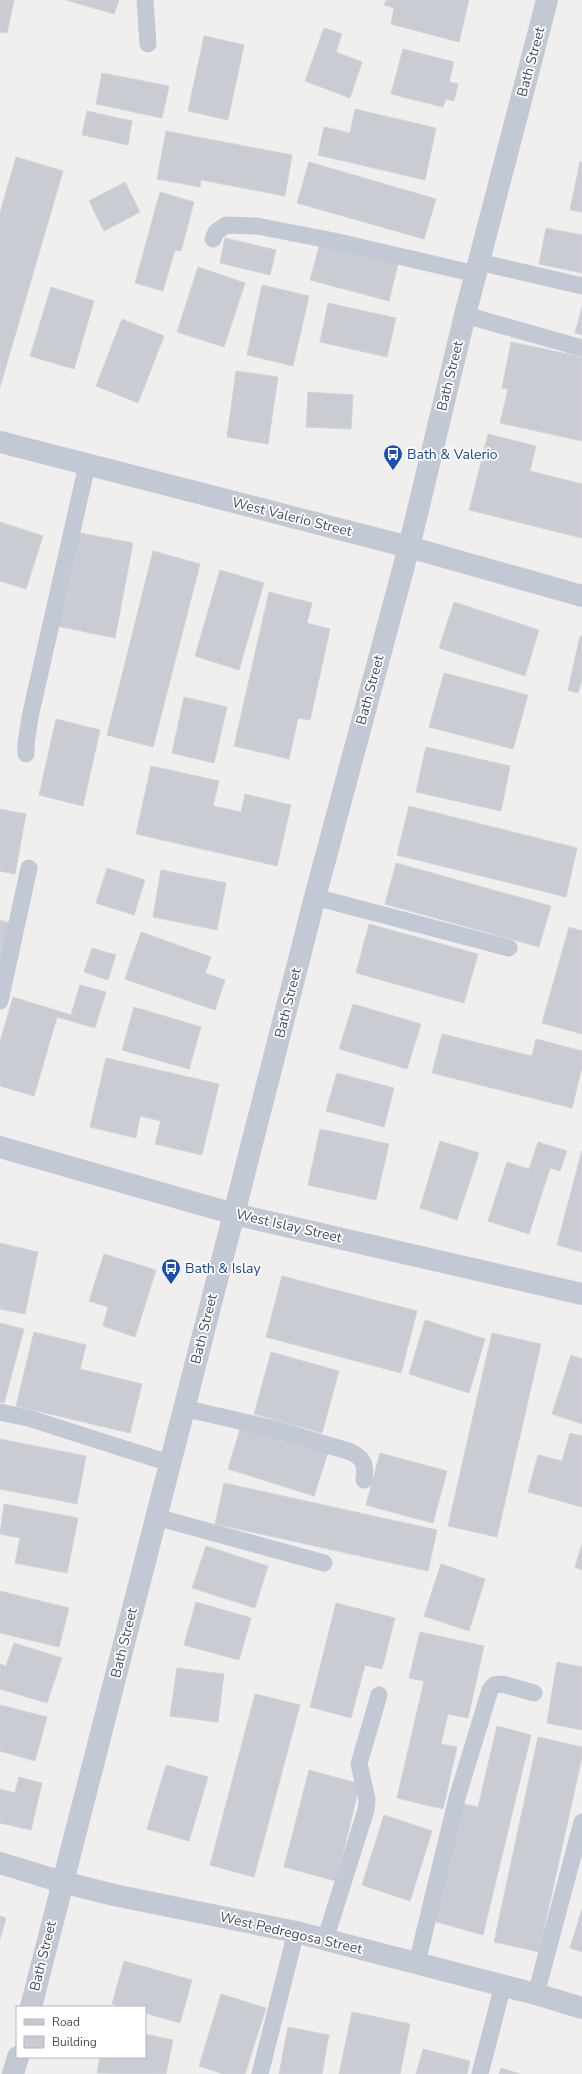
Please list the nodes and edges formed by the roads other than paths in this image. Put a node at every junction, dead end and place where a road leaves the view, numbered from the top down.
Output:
1 (145, 0) edge
2 (547, 0) edge
3 (148, 44) dead end
4 (213, 239) dead end
5 (477, 268) junction
6 (582, 286) edge
7 (465, 315) junction
8 (582, 348) edge
9 (0, 442) edge
10 (87, 465) junction
11 (408, 547) junction
12 (582, 596) edge
13 (26, 754) dead end
14 (29, 868) dead end
15 (315, 897) junction
16 (509, 948) dead end
17 (0, 1002) edge
18 (0, 1147) edge
19 (234, 1214) junction
20 (582, 1294) edge
21 (183, 1408) junction
22 (0, 1412) edge
23 (169, 1463) junction
24 (364, 1480) dead end
25 (156, 1517) junction
26 (324, 1562) dead end
27 (534, 1692) dead end
28 (379, 1694) dead end
29 (582, 1822) edge
30 (0, 1863) edge
31 (62, 1882) junction
32 (296, 1932) junction
33 (326, 1940) junction
34 (418, 1963) junction
35 (503, 1985) junction
36 (536, 1994) junction
37 (30, 2006) edge
38 (582, 2008) edge
39 (18, 2058) edge
40 (13, 2074) edge
41 (260, 2074) edge
42 (480, 2074) edge

1 - 3 lane
2 - 5 street, Bath Street
4 - 5 lane
5 - 6 lane
5 - 7 street, Bath Street
7 - 8 lane
7 - 11 street, Bath Street
9 - 10 street, West Valerio Street
10 - 11 street, West Valerio Street
10 - 13 lane
11 - 12 street, West Valerio Street
11 - 15 street, Bath Street
14 - 17 lane
15 - 16 lane
15 - 19 street, Bath Street
18 - 19 street, West Islay Street
19 - 20 street, West Islay Street
19 - 21 street, Bath Street
21 - 23 street, Bath Street
21 - 24 lane
22 - 23 lane
23 - 25 street, Bath Street
25 - 26 lane
25 - 31 street, Bath Street
27 - 34 lane
28 - 33 lane
29 - 36 lane
30 - 31 street, West Pedregosa Street
31 - 32 street, West Pedregosa Street
31 - 37 street, Bath Street
32 - 33 street, West Pedregosa Street
32 - 41 lane
33 - 34 street, West Pedregosa Street
34 - 35 street, West Pedregosa Street
35 - 36 street, West Pedregosa Street
35 - 42 lane
36 - 38 street, West Pedregosa Street
39 - 40 street

